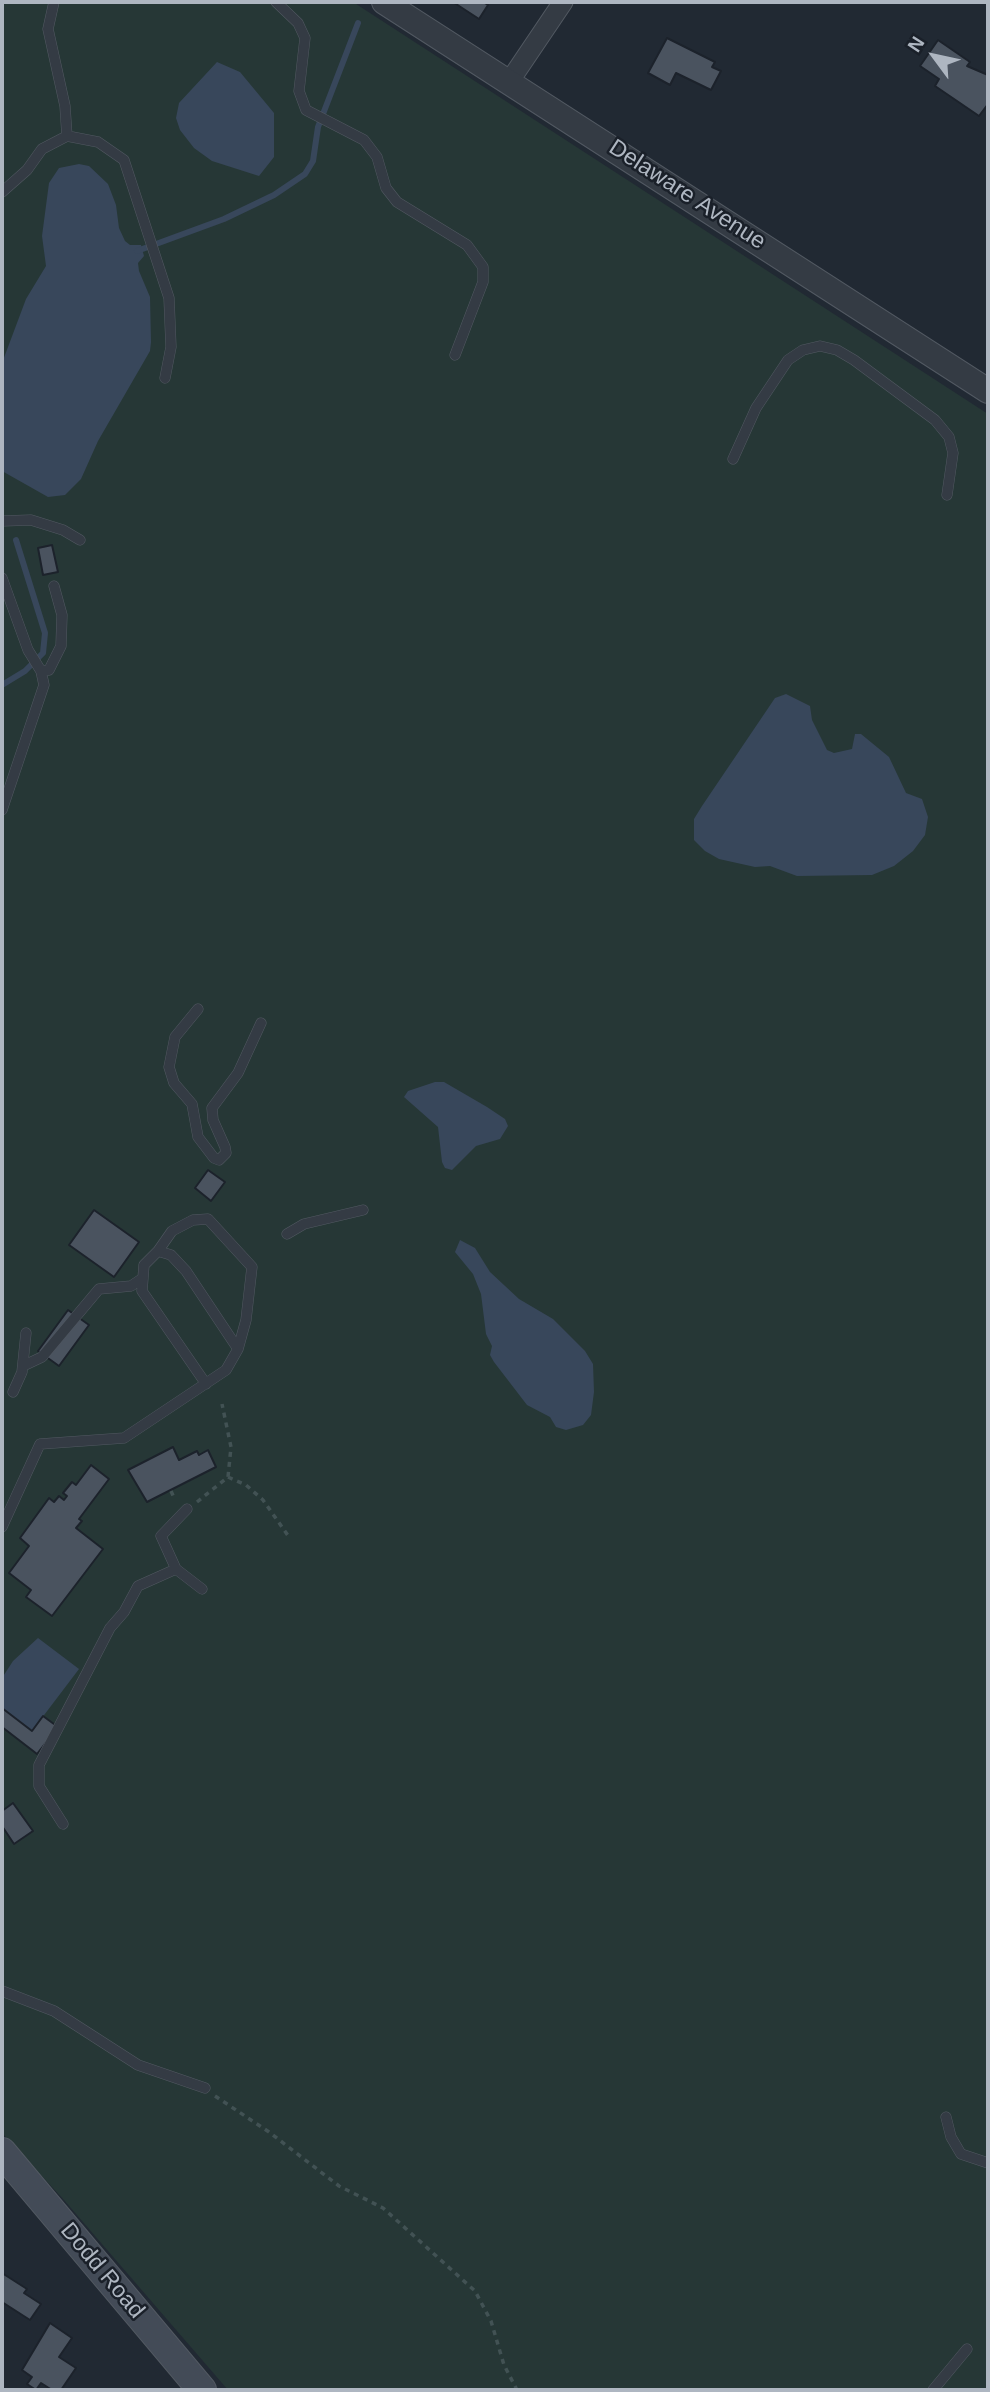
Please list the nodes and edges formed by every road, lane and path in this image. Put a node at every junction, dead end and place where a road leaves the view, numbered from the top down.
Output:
1 (54, 2) edge
2 (276, 2) edge
3 (384, 2) edge
4 (563, 2) edge
5 (509, 82) junction
6 (67, 136) junction
7 (2, 192) edge
8 (455, 355) dead end
9 (165, 378) dead end
10 (988, 391) edge
11 (733, 460) dead end
12 (947, 495) dead end
13 (2, 521) edge
14 (80, 540) dead end
15 (2, 578) edge
16 (54, 586) dead end
17 (41, 671) junction
18 (2, 810) edge
19 (198, 1009) dead end
20 (261, 1023) dead end
21 (192, 1104) junction
22 (213, 1120) junction
23 (363, 1210) dead end
24 (286, 1234) dead end
25 (158, 1251) junction
26 (143, 1278) junction
27 (26, 1333) dead end
28 (238, 1349) junction
29 (23, 1366) junction
30 (206, 1384) junction
31 (13, 1392) dead end
32 (222, 1405) dead end
33 (228, 1477) junction
34 (171, 1491) dead end
35 (187, 1509) junction
36 (2, 1527) edge
37 (289, 1536) dead end
38 (176, 1569) junction
39 (202, 1589) dead end
40 (63, 1825) dead end
41 (2, 1991) edge
42 (205, 2088) joint
43 (946, 2117) dead end
44 (2, 2152) edge
45 (988, 2163) edge
46 (967, 2349) dead end
47 (202, 2390) edge
48 (517, 2390) edge
49 (933, 2390) edge

1 - 6 lane
2 - 8 lane
3 - 5 street, Delaware Avenue
4 - 5 street
5 - 10 street, Delaware Avenue
6 - 7 lane
6 - 9 lane
11 - 12 lane
13 - 14 lane
15 - 17 lane
16 - 17 lane
17 - 18 lane
19 - 21 lane
20 - 22 lane
21 - 22 lane
21 - 22 lane
23 - 24 lane
25 - 26 lane
25 - 28 lane
25 - 28 lane
26 - 29 lane
26 - 30 lane
27 - 29 lane
28 - 30 lane
29 - 31 lane
30 - 36 lane
32 - 33 path
33 - 35 path
33 - 37 path
34 - 35 path
35 - 38 lane
38 - 39 lane
38 - 40 lane
41 - 42 lane
42 - 48 path
43 - 45 lane
44 - 47 main road, Dodd Road
46 - 49 lane

